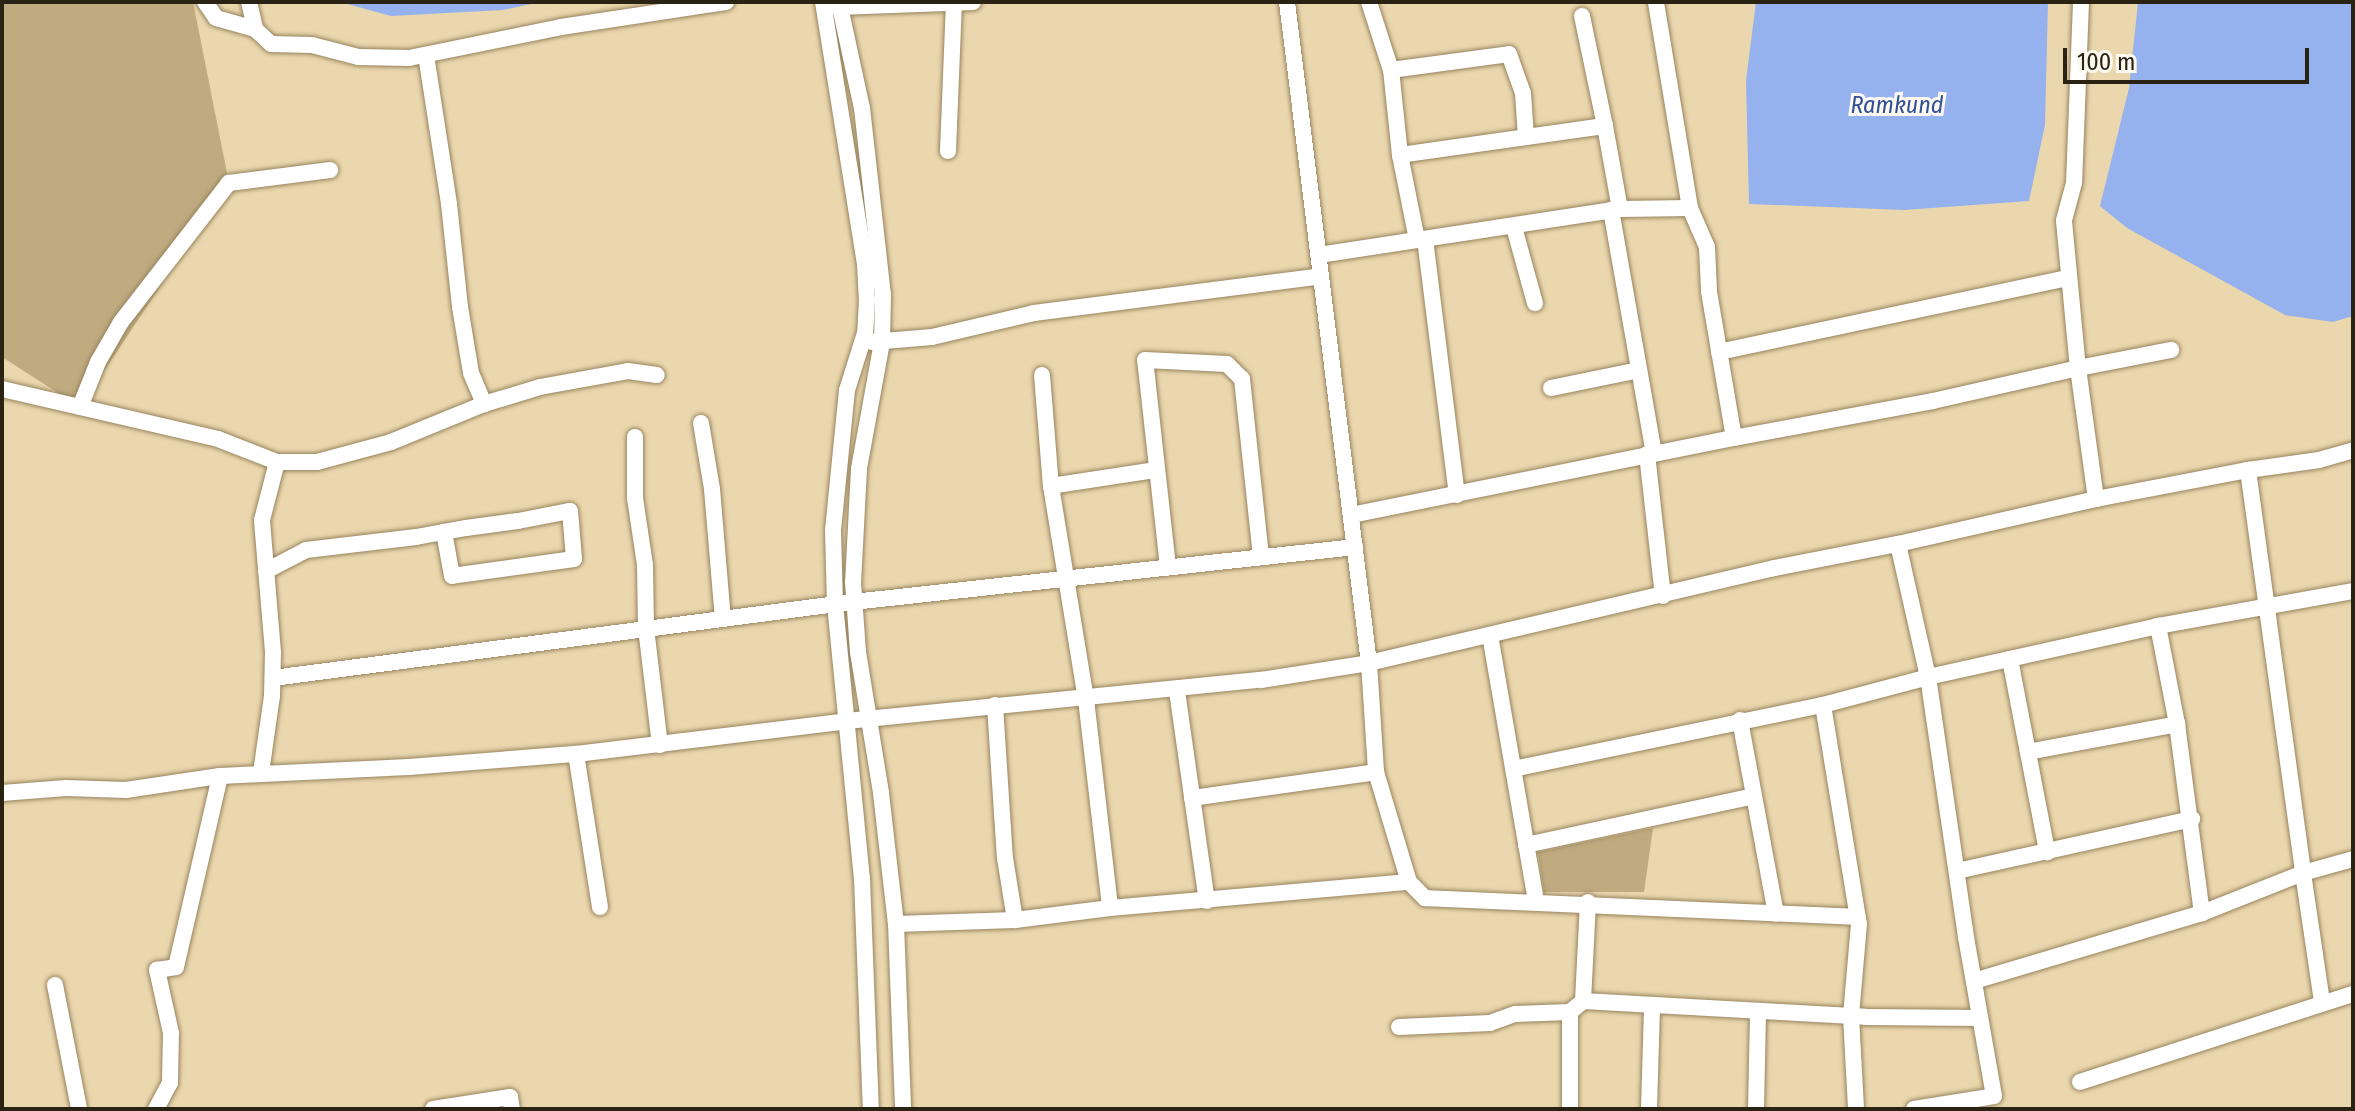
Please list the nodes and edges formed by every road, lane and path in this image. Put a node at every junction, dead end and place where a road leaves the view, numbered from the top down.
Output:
1 (205, 2) edge
2 (249, 2) edge
3 (726, 2) edge
4 (973, 2) edge
5 (1287, 2) edge
6 (1369, 2) edge
7 (1656, 2) edge
8 (2081, 2) edge
9 (833, 3) edge
10 (954, 3) edge
11 (1582, 16) dead end
12 (255, 29) junction
13 (426, 55) junction
14 (1391, 70) junction
15 (1605, 126) junction
16 (1526, 137) junction
17 (948, 151) dead end
18 (1400, 155) junction
19 (330, 170) dead end
20 (1690, 208) junction
21 (1616, 210) junction
22 (1514, 227) junction
23 (1421, 239) junction
24 (1319, 255) junction
25 (1321, 276) junction
26 (2067, 278) junction
27 (1535, 303) dead end
28 (863, 342) junction
29 (882, 342) junction
30 (2171, 350) dead end
31 (1719, 352) junction
32 (2078, 368) junction
33 (1639, 370) junction
34 (657, 375) dead end
35 (1042, 375) dead end
36 (1551, 388) dead end
37 (2, 389) edge
38 (484, 404) junction
39 (80, 407) junction
40 (701, 423) dead end
41 (635, 437) dead end
42 (1734, 438) junction
43 (2353, 450) edge
44 (1650, 453) junction
45 (277, 462) junction
46 (1155, 470) junction
47 (2248, 470) junction
48 (1051, 486) junction
49 (1457, 495) junction
50 (2096, 499) junction
51 (1351, 515) junction
52 (444, 532) junction
53 (1898, 544) junction
54 (1355, 547) junction
55 (1261, 556) junction
56 (1168, 567) junction
57 (266, 571) junction
58 (1066, 577) junction
59 (2353, 591) edge
60 (1663, 596) junction
61 (853, 602) junction
62 (835, 604) junction
63 (2264, 606) junction
64 (723, 619) junction
65 (2158, 626) junction
66 (646, 628) junction
67 (1490, 635) junction
68 (2010, 659) junction
69 (1369, 663) junction
70 (1928, 677) junction
71 (273, 678) junction
72 (1177, 691) junction
73 (1086, 699) junction
74 (995, 705) junction
75 (1823, 705) junction
76 (870, 719) junction
77 (1740, 720) junction
78 (847, 721) junction
79 (2177, 724) junction
80 (660, 745) junction
81 (2028, 752) junction
82 (576, 754) junction
83 (1513, 769) junction
84 (1376, 772) junction
85 (261, 773) junction
86 (220, 776) junction
87 (2, 793) edge
88 (1754, 796) junction
89 (1192, 798) junction
90 (2192, 819) junction
91 (1526, 845) junction
92 (2047, 852) junction
93 (2353, 859) edge
94 (1957, 871) junction
95 (2303, 873) junction
96 (1409, 882) junction
97 (1207, 901) junction
98 (1536, 901) junction
99 (1588, 902) junction
100 (600, 907) dead end
101 (1110, 908) junction
102 (2202, 913) junction
103 (1776, 914) junction
104 (1858, 917) junction
105 (1015, 920) junction
106 (896, 924) junction
107 (1974, 981) junction
108 (55, 985) dead end
109 (2353, 994) edge
110 (2322, 1002) junction
111 (1652, 1005) junction
112 (1576, 1007) junction
113 (1758, 1011) junction
114 (1851, 1016) junction
115 (1980, 1018) junction
116 (1399, 1027) dead end
117 (2080, 1082) dead end
118 (79, 1109) edge
119 (156, 1109) edge
120 (433, 1109) edge
121 (512, 1109) edge
122 (871, 1109) edge
123 (903, 1109) edge
124 (1570, 1109) edge
125 (1649, 1109) edge
126 (1756, 1109) edge
127 (1856, 1109) edge
128 (1914, 1109) edge

1 - 12 street
2 - 12 street
3 - 13 street
4 - 10 street
5 - 24 street
6 - 14 street
7 - 20 street
8 - 26 street
9 - 10 street
9 - 28 street
9 - 29 street
10 - 17 street
11 - 15 street
12 - 13 street
13 - 38 street
14 - 16 street
14 - 18 street
15 - 16 street
15 - 21 street
16 - 18 street
18 - 23 street
19 - 39 street
20 - 21 street
20 - 31 street
21 - 22 street
21 - 33 street
22 - 23 street
22 - 27 street
23 - 24 street
23 - 49 street
24 - 25 street
25 - 29 street
25 - 51 street
26 - 31 street
26 - 32 street
28 - 29 street
28 - 62 street
29 - 61 street
30 - 32 street
31 - 42 street
32 - 42 street
32 - 50 street
33 - 36 street
33 - 44 street
34 - 38 street
35 - 48 street
37 - 39 street
38 - 45 street
39 - 45 street
40 - 64 street
41 - 66 street
42 - 44 street
43 - 47 street
44 - 49 street
44 - 60 street
45 - 57 street
46 - 48 street
46 - 55 street
46 - 56 street
47 - 50 street
47 - 63 street
48 - 58 street
49 - 51 street
50 - 53 street
51 - 54 street
52 - 52 street
52 - 57 street
53 - 60 street
53 - 70 street
54 - 55 street
54 - 69 street
55 - 56 street
56 - 58 street
57 - 71 street
58 - 61 street
58 - 73 street
59 - 63 street
60 - 67 street
61 - 62 street
61 - 76 street
62 - 64 street
62 - 78 street
63 - 65 street
63 - 95 street
64 - 66 street
65 - 68 street
65 - 79 street
66 - 71 street
66 - 80 street
67 - 69 street
67 - 83 street
68 - 70 street
68 - 81 street
69 - 72 street
69 - 84 street
70 - 75 street
70 - 94 street
71 - 85 street
72 - 73 street
72 - 89 street
73 - 74 street
73 - 101 street
74 - 76 street
74 - 105 street
75 - 77 street
75 - 104 street
76 - 78 street
76 - 106 street
77 - 83 street
77 - 88 street
78 - 80 street
78 - 122 street
79 - 81 street
79 - 90 street
80 - 82 street
81 - 92 street
82 - 85 street
82 - 100 street
83 - 91 street
84 - 89 street
84 - 96 street
85 - 86 street
86 - 87 street
86 - 119 street
88 - 91 street
88 - 103 street
89 - 97 street
90 - 92 street
90 - 102 street
91 - 98 street
92 - 94 street
93 - 95 street
94 - 107 street
95 - 102 street
95 - 110 street
96 - 97 street
96 - 98 street
97 - 101 street
98 - 99 street
99 - 103 street
99 - 112 street
101 - 105 street
102 - 107 street
103 - 104 street
104 - 114 street
105 - 106 street
106 - 123 street
107 - 115 street
108 - 118 street
109 - 110 street
110 - 117 street
111 - 112 street
111 - 113 street
111 - 125 street
112 - 116 street
112 - 124 street
113 - 114 street
113 - 126 street
114 - 115 street
114 - 127 street
115 - 128 street
120 - 121 street

